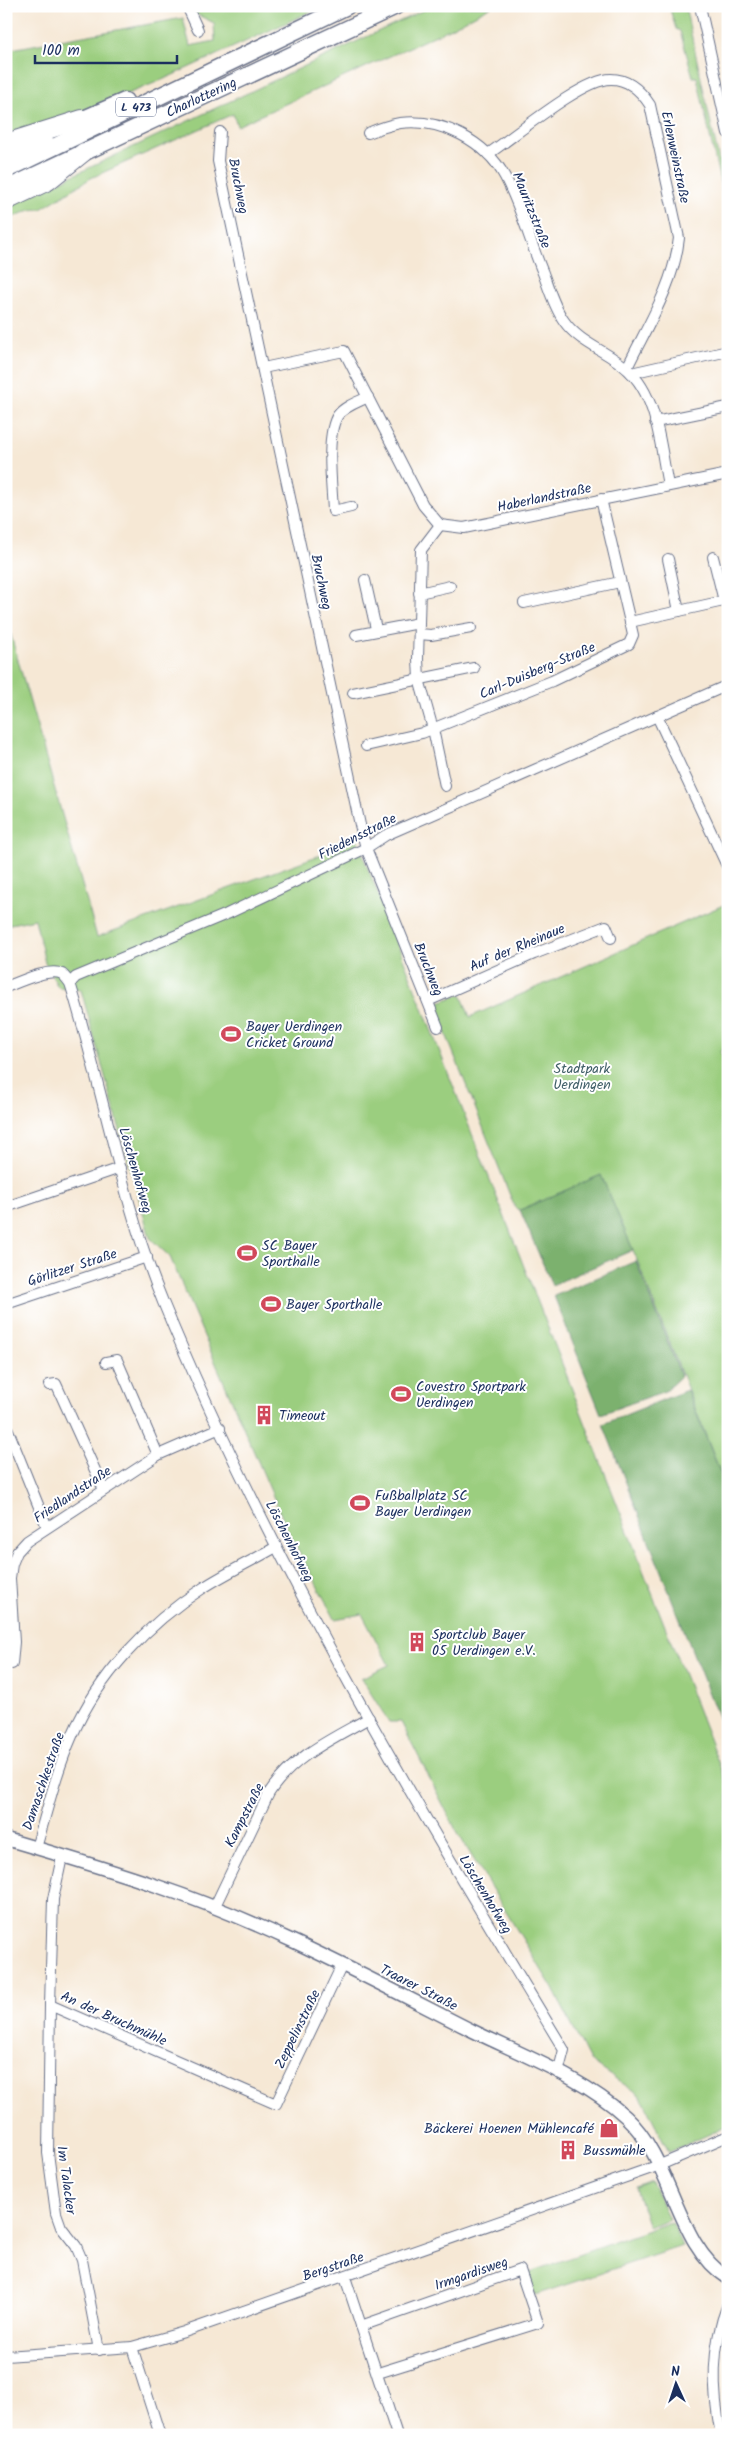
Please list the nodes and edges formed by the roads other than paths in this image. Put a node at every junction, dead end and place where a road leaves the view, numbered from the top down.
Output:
1 (187, 6) edge
2 (347, 6) edge
3 (396, 6) edge
4 (700, 6) edge
5 (198, 30) dead end
6 (266, 44) junction
7 (82, 119) junction
8 (220, 132) dead end
9 (368, 133) dead end
10 (728, 133) edge
11 (6, 143) edge
12 (84, 152) junction
13 (488, 154) junction
14 (6, 155) edge
15 (6, 170) edge
16 (6, 189) edge
17 (6, 201) edge
18 (728, 351) edge
19 (263, 368) junction
20 (629, 370) junction
21 (368, 397) junction
22 (728, 407) edge
23 (654, 422) junction
24 (728, 474) edge
25 (668, 485) junction
26 (601, 499) junction
27 (351, 507) dead end
28 (440, 525) junction
29 (714, 557) dead end
30 (668, 560) dead end
31 (365, 580) dead end
32 (620, 582) junction
33 (450, 586) dead end
34 (419, 593) junction
35 (726, 601) edge
36 (524, 603) dead end
37 (679, 611) junction
38 (630, 622) junction
39 (419, 623) junction
40 (471, 628) dead end
41 (376, 630) junction
42 (356, 634) dead end
43 (419, 634) junction
44 (474, 668) dead end
45 (419, 679) junction
46 (728, 685) edge
47 (354, 693) dead end
48 (657, 716) junction
49 (433, 729) junction
50 (366, 746) dead end
51 (445, 786) dead end
52 (366, 848) junction
53 (727, 866) edge
54 (611, 938) dead end
55 (70, 983) junction
56 (6, 987) edge
57 (428, 1001) junction
58 (438, 1027) dead end
59 (120, 1168) junction
60 (6, 1207) edge
61 (147, 1257) junction
62 (6, 1304) edge
63 (106, 1362) dead end
64 (49, 1385) dead end
65 (6, 1426) edge
66 (220, 1428) junction
67 (158, 1455) junction
68 (104, 1490) junction
69 (47, 1527) junction
70 (276, 1547) junction
71 (12, 1664) dead end
72 (369, 1718) junction
73 (6, 1839) edge
74 (36, 1848) junction
75 (62, 1857) junction
76 (214, 1908) junction
77 (342, 1965) junction
78 (50, 2005) junction
79 (558, 2073) junction
80 (276, 2104) joint
81 (728, 2136) edge
82 (660, 2165) junction
83 (345, 2277) junction
84 (728, 2278) edge
85 (728, 2304) edge
86 (362, 2326) junction
87 (132, 2347) junction
88 (99, 2350) junction
89 (6, 2356) edge
90 (378, 2373) junction
91 (160, 2435) edge
92 (397, 2435) edge
93 (721, 2435) edge

1 - 5 street
2 - 6 highway, Charlottering / L 473
3 - 12 highway, Charlottering / L 473
4 - 10 street
6 - 7 highway
6 - 15 highway, Charlottering / L 473
7 - 11 highway
7 - 14 highway
8 - 19 street, Bruchweg
9 - 13 street, Mauritzstraße
12 - 16 highway, Charlottering / L 473
12 - 17 highway
13 - 20 street, Mauritzstraße
13 - 20 street, Erlenweinstraße
18 - 20 street
19 - 21 street
19 - 52 street, Bruchweg
20 - 23 street, Mauritzstraße
21 - 27 street
21 - 28 street
22 - 23 street
23 - 25 street, Mauritzstraße
24 - 25 street, Haberlandstraße
25 - 26 street, Haberlandstraße
26 - 28 street, Haberlandstraße
26 - 32 street, Carl-Duisberg-Straße
28 - 34 street
29 - 35 street
30 - 37 street
31 - 41 street
32 - 36 street
32 - 38 street, Carl-Duisberg-Straße
33 - 34 street
34 - 39 street
35 - 37 street
37 - 38 street
38 - 49 street, Carl-Duisberg-Straße
39 - 41 street
39 - 43 street
40 - 43 street
41 - 42 street
43 - 45 street
44 - 45 street
45 - 47 street
45 - 49 street
46 - 48 street, Friedensstraße
48 - 52 street, Friedensstraße
48 - 53 street
49 - 50 street
49 - 51 street
52 - 55 street, Friedensstraße
52 - 57 street, Bruchweg
54 - 57 street, Auf der Rheinaue
55 - 56 street
55 - 59 street, Löschenhofweg
57 - 58 street, Bruchweg
59 - 60 street
59 - 61 street, Löschenhofweg
61 - 62 street, Görlitzer Straße
61 - 66 street, Löschenhofweg
63 - 67 street
64 - 68 street
65 - 69 street
66 - 67 street, Friedlandstraße
66 - 70 street, Löschenhofweg
67 - 68 street, Friedlandstraße
68 - 69 street, Friedlandstraße
69 - 71 street, Friedlandstraße
70 - 72 street, Löschenhofweg
70 - 74 street, Damaschkestraße
72 - 76 street, Kampstraße
72 - 79 street, Löschenhofweg
73 - 74 street, Traarer Straße
74 - 75 street, Traarer Straße
75 - 76 street, Traarer Straße
75 - 78 street, An der Bruchmühle
76 - 77 street, Traarer Straße
77 - 79 street, Traarer Straße
77 - 80 street, Zeppelinstraße
78 - 80 street, An der Bruchmühle
78 - 88 street, Im Talacker
79 - 82 street, Traarer Straße
81 - 82 street, Bergstraße
82 - 83 street, Bergstraße
82 - 84 street, Traarer Straße
83 - 86 street
83 - 87 street, Bergstraße
85 - 93 street
86 - 90 street
86 - 90 street, Irmgardisweg
87 - 88 street, Bergstraße
87 - 91 street
88 - 89 street, Bergstraße
90 - 92 street

